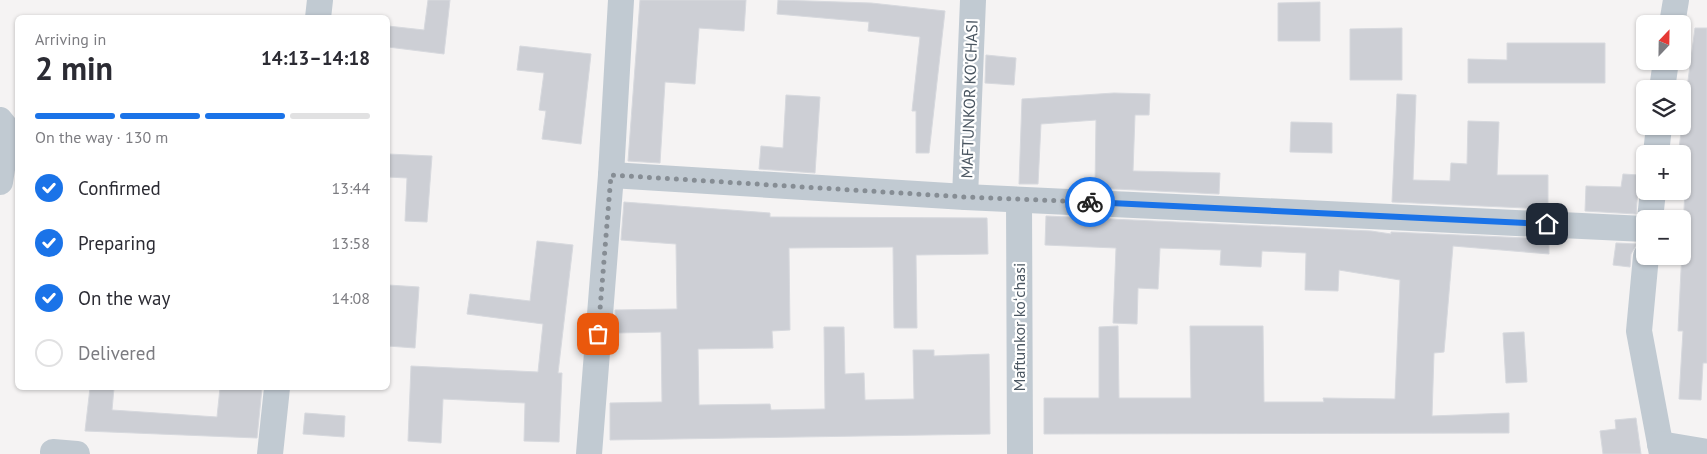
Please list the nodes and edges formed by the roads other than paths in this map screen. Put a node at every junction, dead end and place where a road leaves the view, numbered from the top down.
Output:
1 (320, 0) edge
2 (621, 0) edge
3 (973, 0) edge
4 (1676, 0) edge
5 (318, 15) edge
6 (1674, 15) edge
7 (0, 120) edge
8 (611, 175) junction
9 (0, 182) edge
10 (965, 197) junction
11 (1019, 200) junction
12 (1636, 229) edge
13 (1645, 265) edge
14 (278, 390) edge
15 (1661, 449) edge
16 (1707, 452) edge
17 (270, 454) edge
18 (589, 454) edge
19 (1020, 454) edge

1 - 5 street
2 - 8 street
3 - 10 street, MAFTUNKOR KO'CHASI
4 - 6 street
7 - 9 street
8 - 10 street
8 - 18 street
10 - 11 street
11 - 12 street
11 - 19 street, Maftunkor koʻchasi
13 - 15 street
14 - 17 street
15 - 16 street

